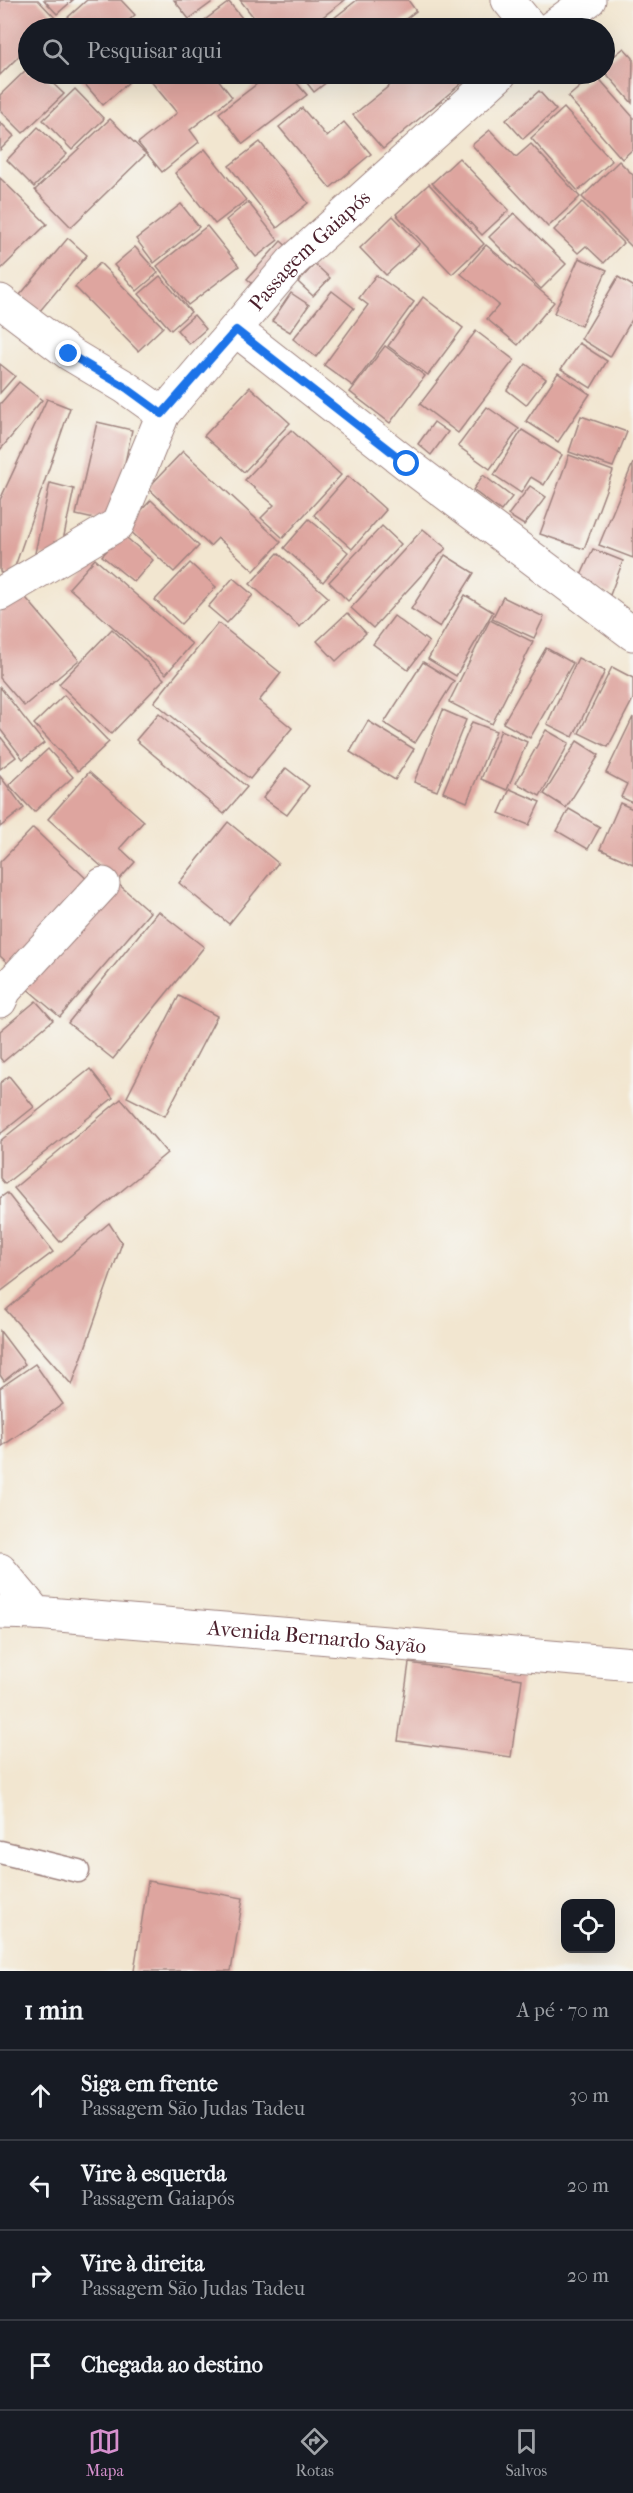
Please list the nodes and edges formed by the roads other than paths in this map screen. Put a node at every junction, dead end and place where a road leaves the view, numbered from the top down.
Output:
1 (508, 0) edge
2 (589, 0) edge
3 (523, 18) edge
4 (565, 18) edge
5 (489, 84) edge
6 (0, 301) edge
7 (236, 330) junction
8 (162, 414) junction
9 (0, 594) edge
10 (633, 634) edge
11 (103, 884) dead end
12 (0, 1000) edge
13 (0, 1570) edge
14 (0, 1611) edge
15 (36, 1613) junction
16 (633, 1664) edge
17 (0, 1852) edge
18 (78, 1871) dead end

1 - 3 street
2 - 4 street
5 - 7 street, Passagem Gaiapós
6 - 8 street
7 - 8 street, Passagem Gaiapós
7 - 10 street
8 - 9 street, Passagem Gaiapós
11 - 12 street
13 - 15 street
14 - 15 street, Avenida Bernardo Sayão
15 - 16 street, Avenida Bernardo Sayão
17 - 18 lane

